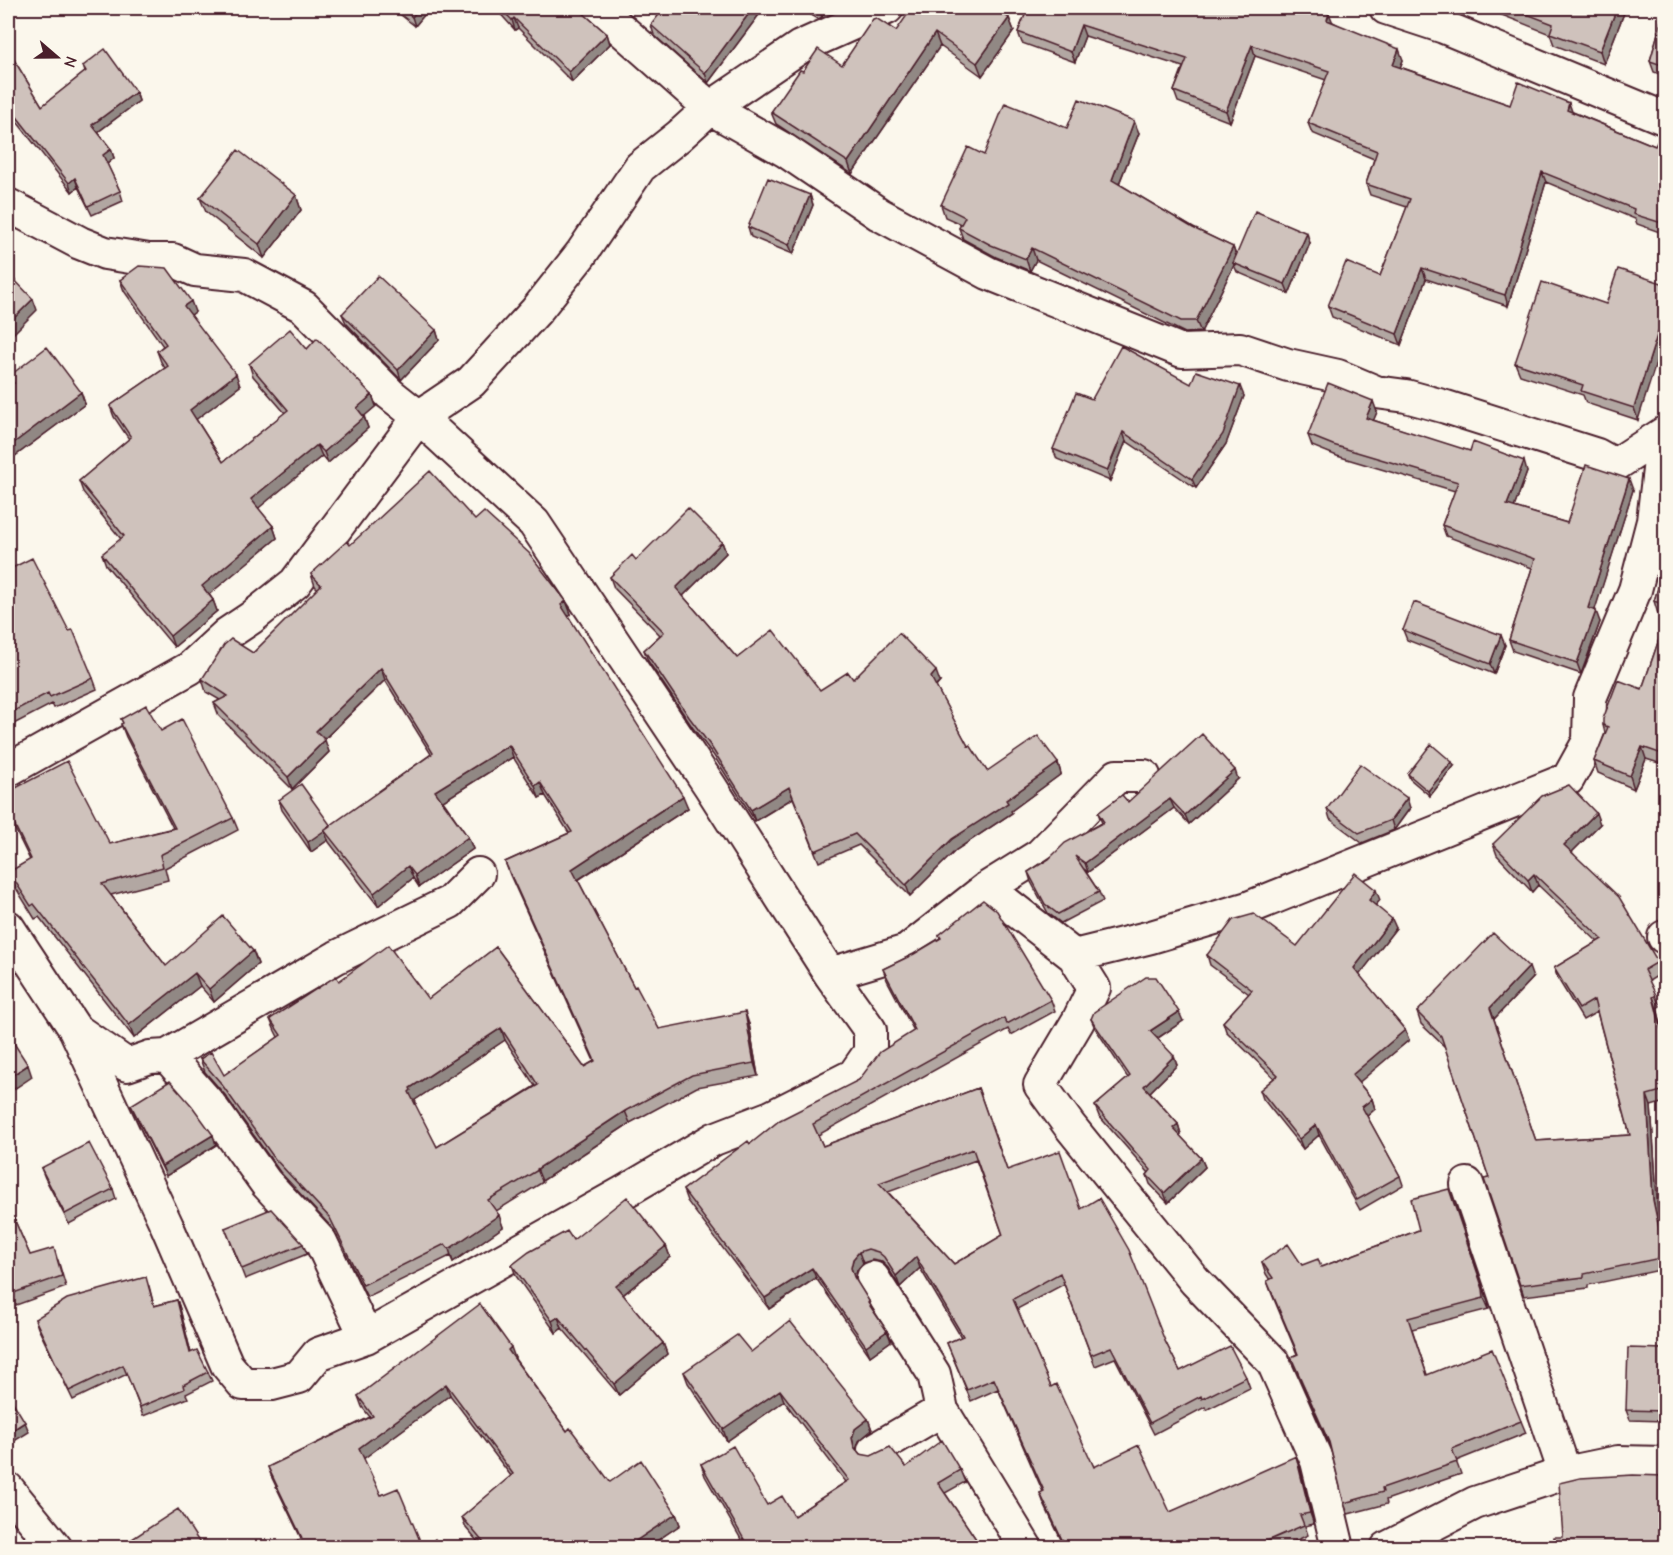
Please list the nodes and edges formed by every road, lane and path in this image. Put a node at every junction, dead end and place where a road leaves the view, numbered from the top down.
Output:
1 (597, 8) edge
2 (886, 8) edge
3 (1386, 8) edge
4 (1450, 17) edge
5 (710, 108) junction
6 (1665, 119) edge
7 (8, 205) edge
8 (419, 417) junction
9 (1664, 446) edge
10 (10, 761) edge
11 (1144, 776) dead end
12 (478, 874) dead end
13 (987, 888) junction
14 (8, 927) edge
15 (1074, 956) junction
16 (830, 974) junction
17 (75, 1029) junction
18 (167, 1056) junction
19 (1467, 1184) dead end
20 (873, 1278) dead end
21 (366, 1337) junction
22 (942, 1410) junction
23 (874, 1450) dead end
24 (1665, 1463) edge
25 (1565, 1473) junction
26 (13, 1506) edge
27 (56, 1548) edge
28 (1026, 1548) edge
29 (1338, 1548) edge
30 (1387, 1548) edge

1 - 5 street
2 - 5 street
3 - 4 street
4 - 6 street
5 - 8 street
5 - 9 street
7 - 8 street
8 - 10 street
8 - 16 street
9 - 15 street
11 - 13 street
12 - 18 street
13 - 15 street
13 - 16 street
14 - 17 street
15 - 29 street
16 - 21 street
17 - 18 street
17 - 21 street
18 - 21 street
19 - 25 street
20 - 22 street
22 - 23 street
22 - 28 street
24 - 25 street
25 - 30 street
26 - 27 street

